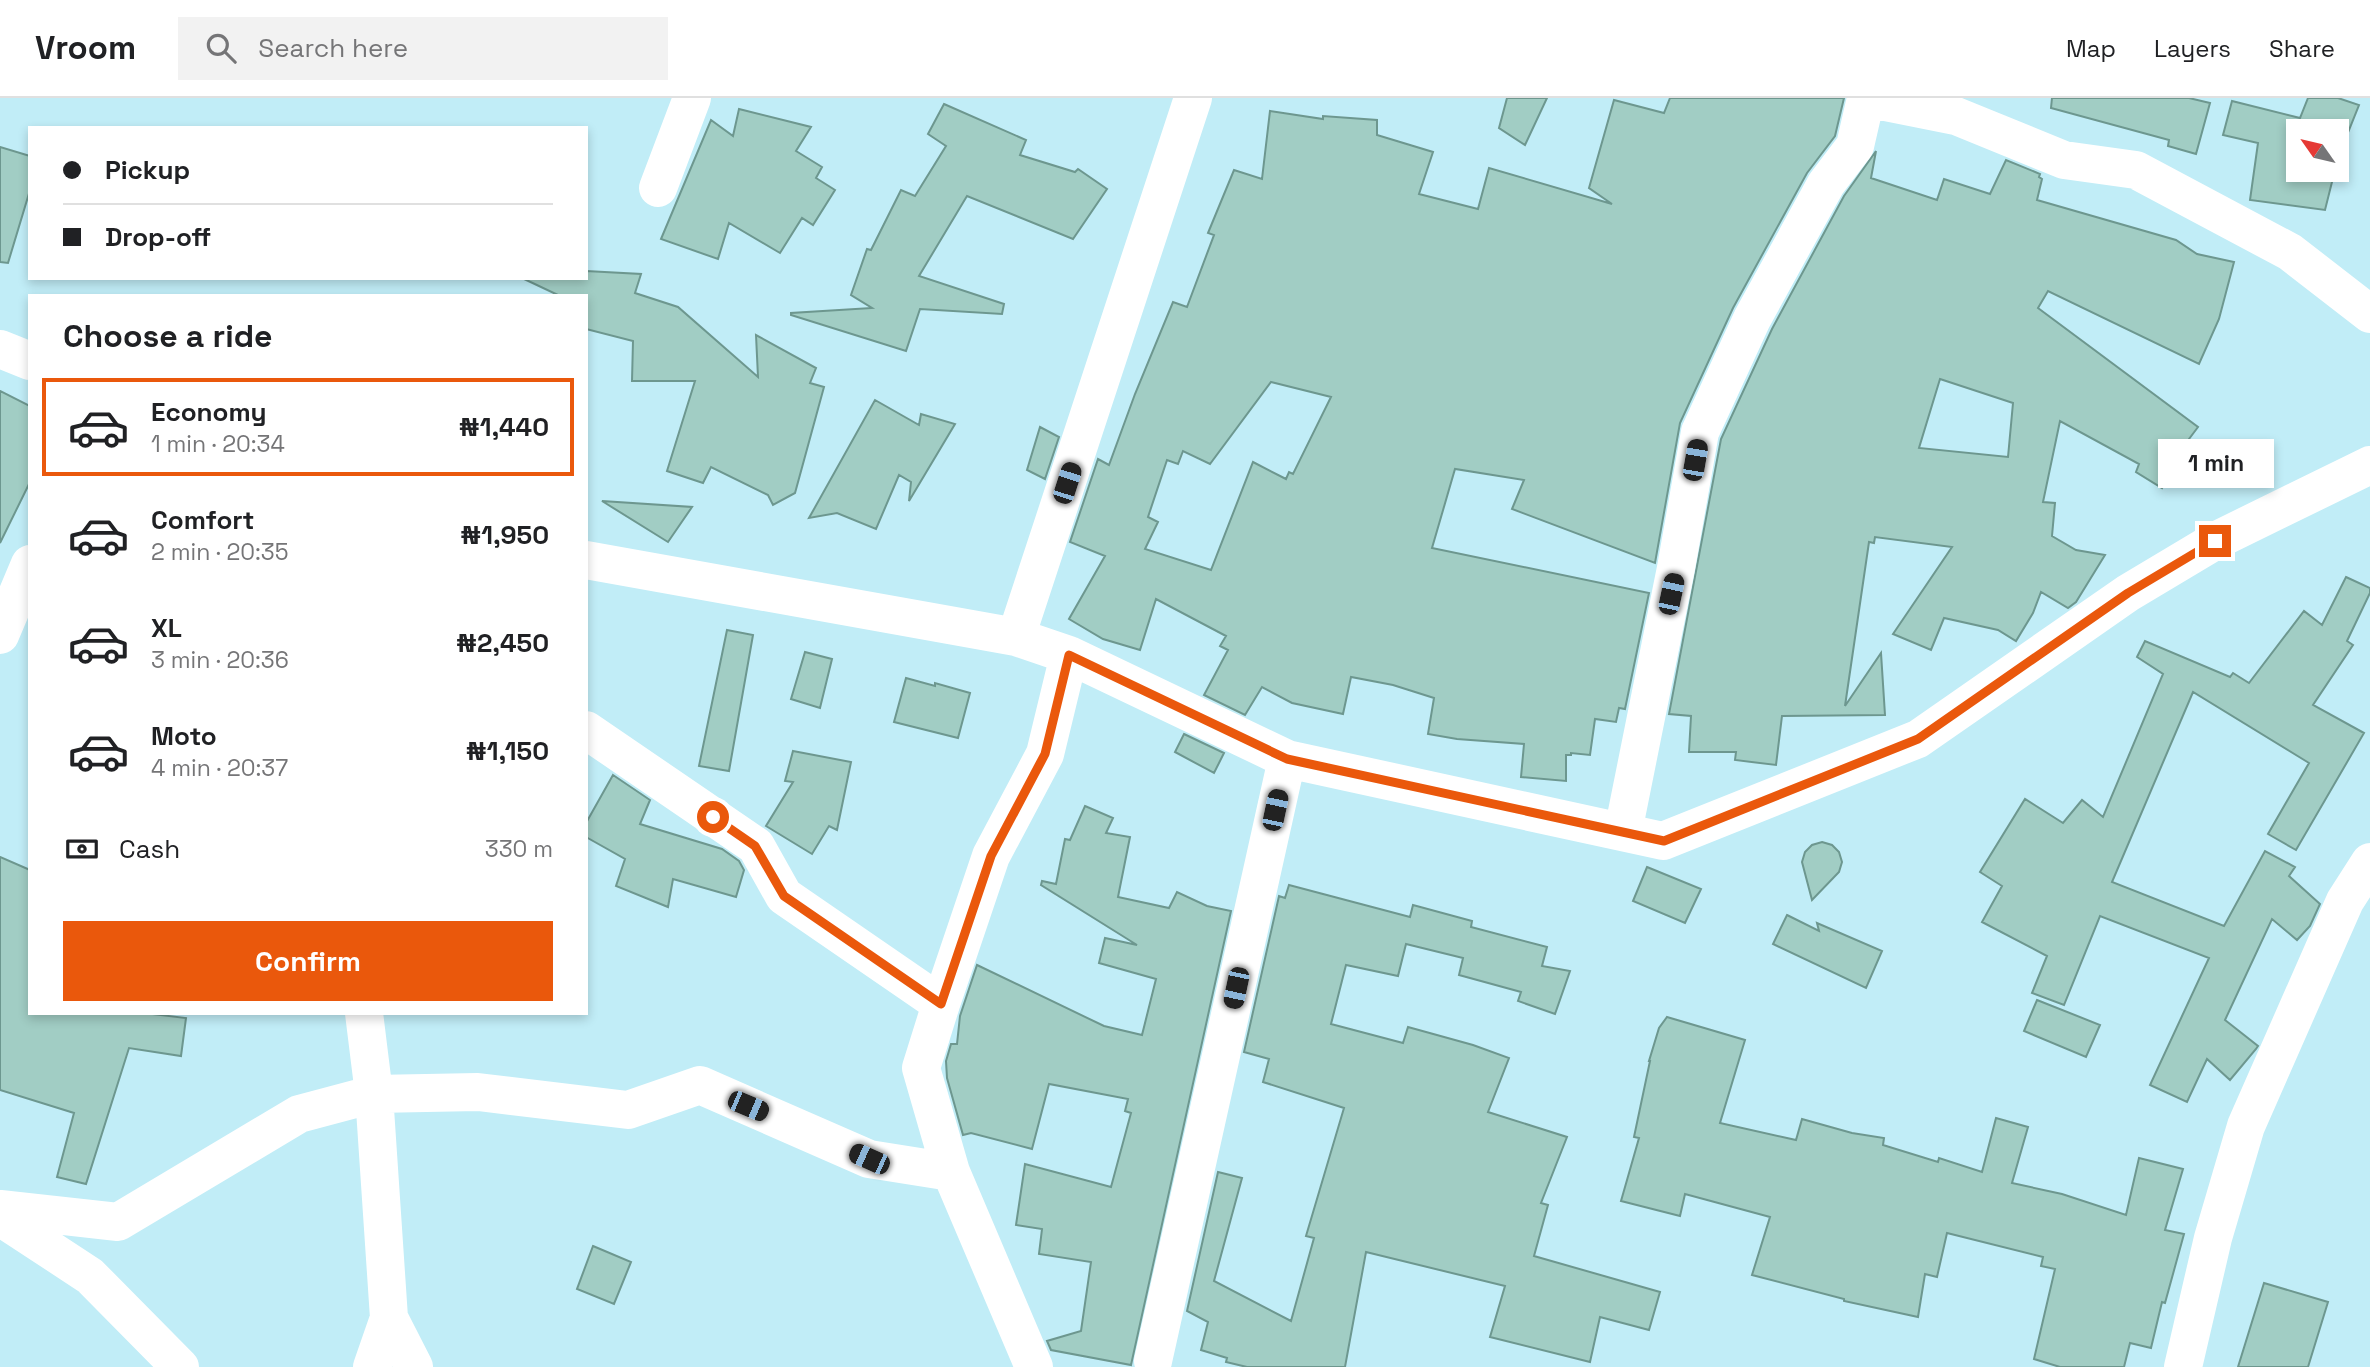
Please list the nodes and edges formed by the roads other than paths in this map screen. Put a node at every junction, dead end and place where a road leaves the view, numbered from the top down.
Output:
1 (692, 98) edge
2 (1194, 98) edge
3 (1866, 98) edge
4 (658, 188) dead end
5 (2370, 314) edge
6 (0, 349) edge
7 (28, 360) edge
8 (2370, 466) edge
9 (588, 560) edge
10 (28, 569) edge
11 (0, 635) edge
12 (1016, 636) junction
13 (1069, 655) junction
14 (588, 731) edge
15 (1287, 759) junction
16 (1623, 832) junction
17 (2370, 862) edge
18 (941, 1004) junction
19 (364, 1015) edge
20 (374, 1094) junction
21 (951, 1172) junction
22 (0, 1209) edge
23 (0, 1217) edge
24 (389, 1318) junction
25 (1153, 1361) dead end
26 (180, 1367) edge
27 (372, 1367) edge
28 (415, 1367) edge
29 (1034, 1367) edge
30 (2183, 1367) edge

1 - 4 street
2 - 12 street
3 - 5 street
3 - 16 street
6 - 7 street
8 - 16 street
9 - 12 street
10 - 11 street
12 - 13 street
13 - 15 street
13 - 18 street
14 - 18 street
15 - 16 street
15 - 25 street
17 - 30 street
18 - 21 street
19 - 20 street
20 - 21 street
20 - 22 street
20 - 24 street
21 - 29 street
23 - 26 street
24 - 27 street
24 - 28 street

